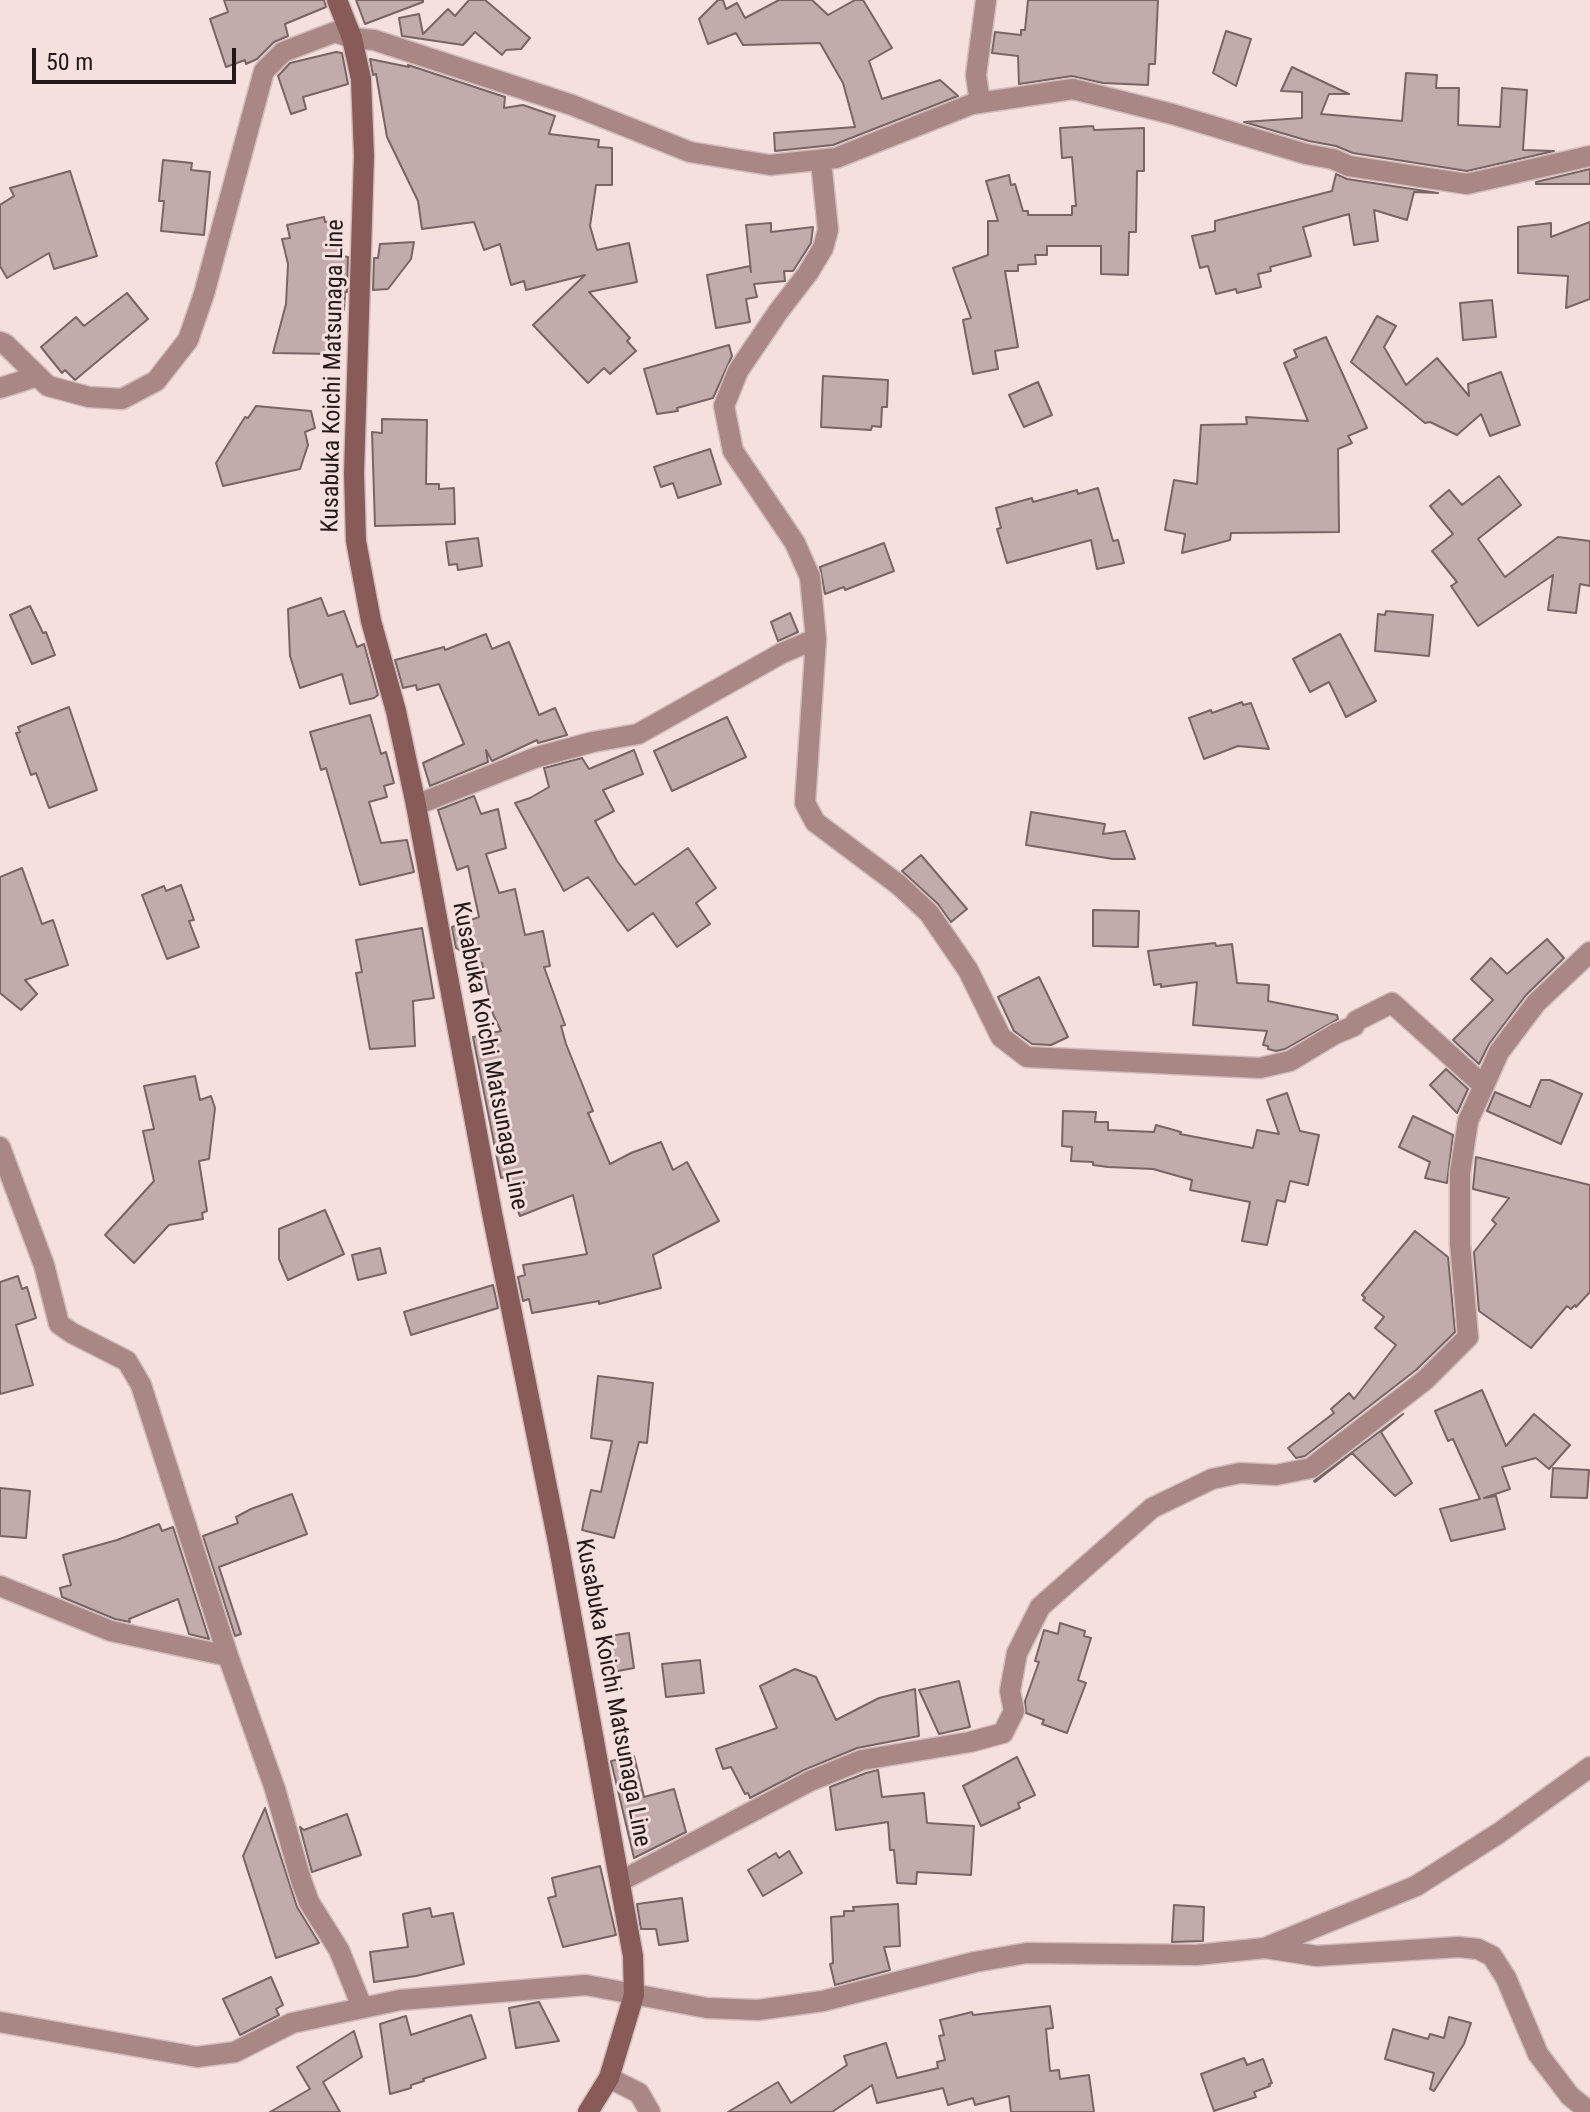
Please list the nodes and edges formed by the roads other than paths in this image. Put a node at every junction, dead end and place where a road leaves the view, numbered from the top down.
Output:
1 (337, 0) edge
2 (986, 0) edge
3 (352, 38) junction
4 (980, 103) junction
5 (1590, 156) edge
6 (821, 161) junction
7 (0, 342) edge
8 (38, 376) junction
9 (0, 388) edge
10 (816, 639) junction
11 (416, 805) junction
12 (1590, 952) edge
13 (1484, 1086) junction
14 (0, 1147) edge
15 (0, 1586) edge
16 (228, 1656) junction
17 (1590, 1767) edge
18 (621, 1881) junction
19 (1265, 1948) junction
20 (634, 1995) junction
21 (362, 2007) junction
22 (0, 2022) edge
23 (609, 2078) junction
24 (588, 2112) edge
25 (650, 2112) edge
26 (1590, 2112) edge

1 - 3 main road, Kusabuka Koichi Matsunaga Line
2 - 4 street
3 - 6 street
3 - 8 street
3 - 11 main road, Kusabuka Koichi Matsunaga Line
4 - 5 street
4 - 6 street
6 - 10 street
7 - 8 street
8 - 9 street
10 - 11 street
10 - 13 street
11 - 18 main road, Kusabuka Koichi Matsunaga Line
12 - 13 street
13 - 18 street
14 - 16 street
15 - 16 street
16 - 21 street
17 - 19 street
18 - 20 main road, Kusabuka Koichi Matsunaga Line
19 - 20 street
19 - 26 street
20 - 21 street
20 - 23 main road, Kusabuka Koichi Matsunaga Line
21 - 22 street
23 - 24 main road, Kusabuka Koichi Matsunaga Line
23 - 25 street

